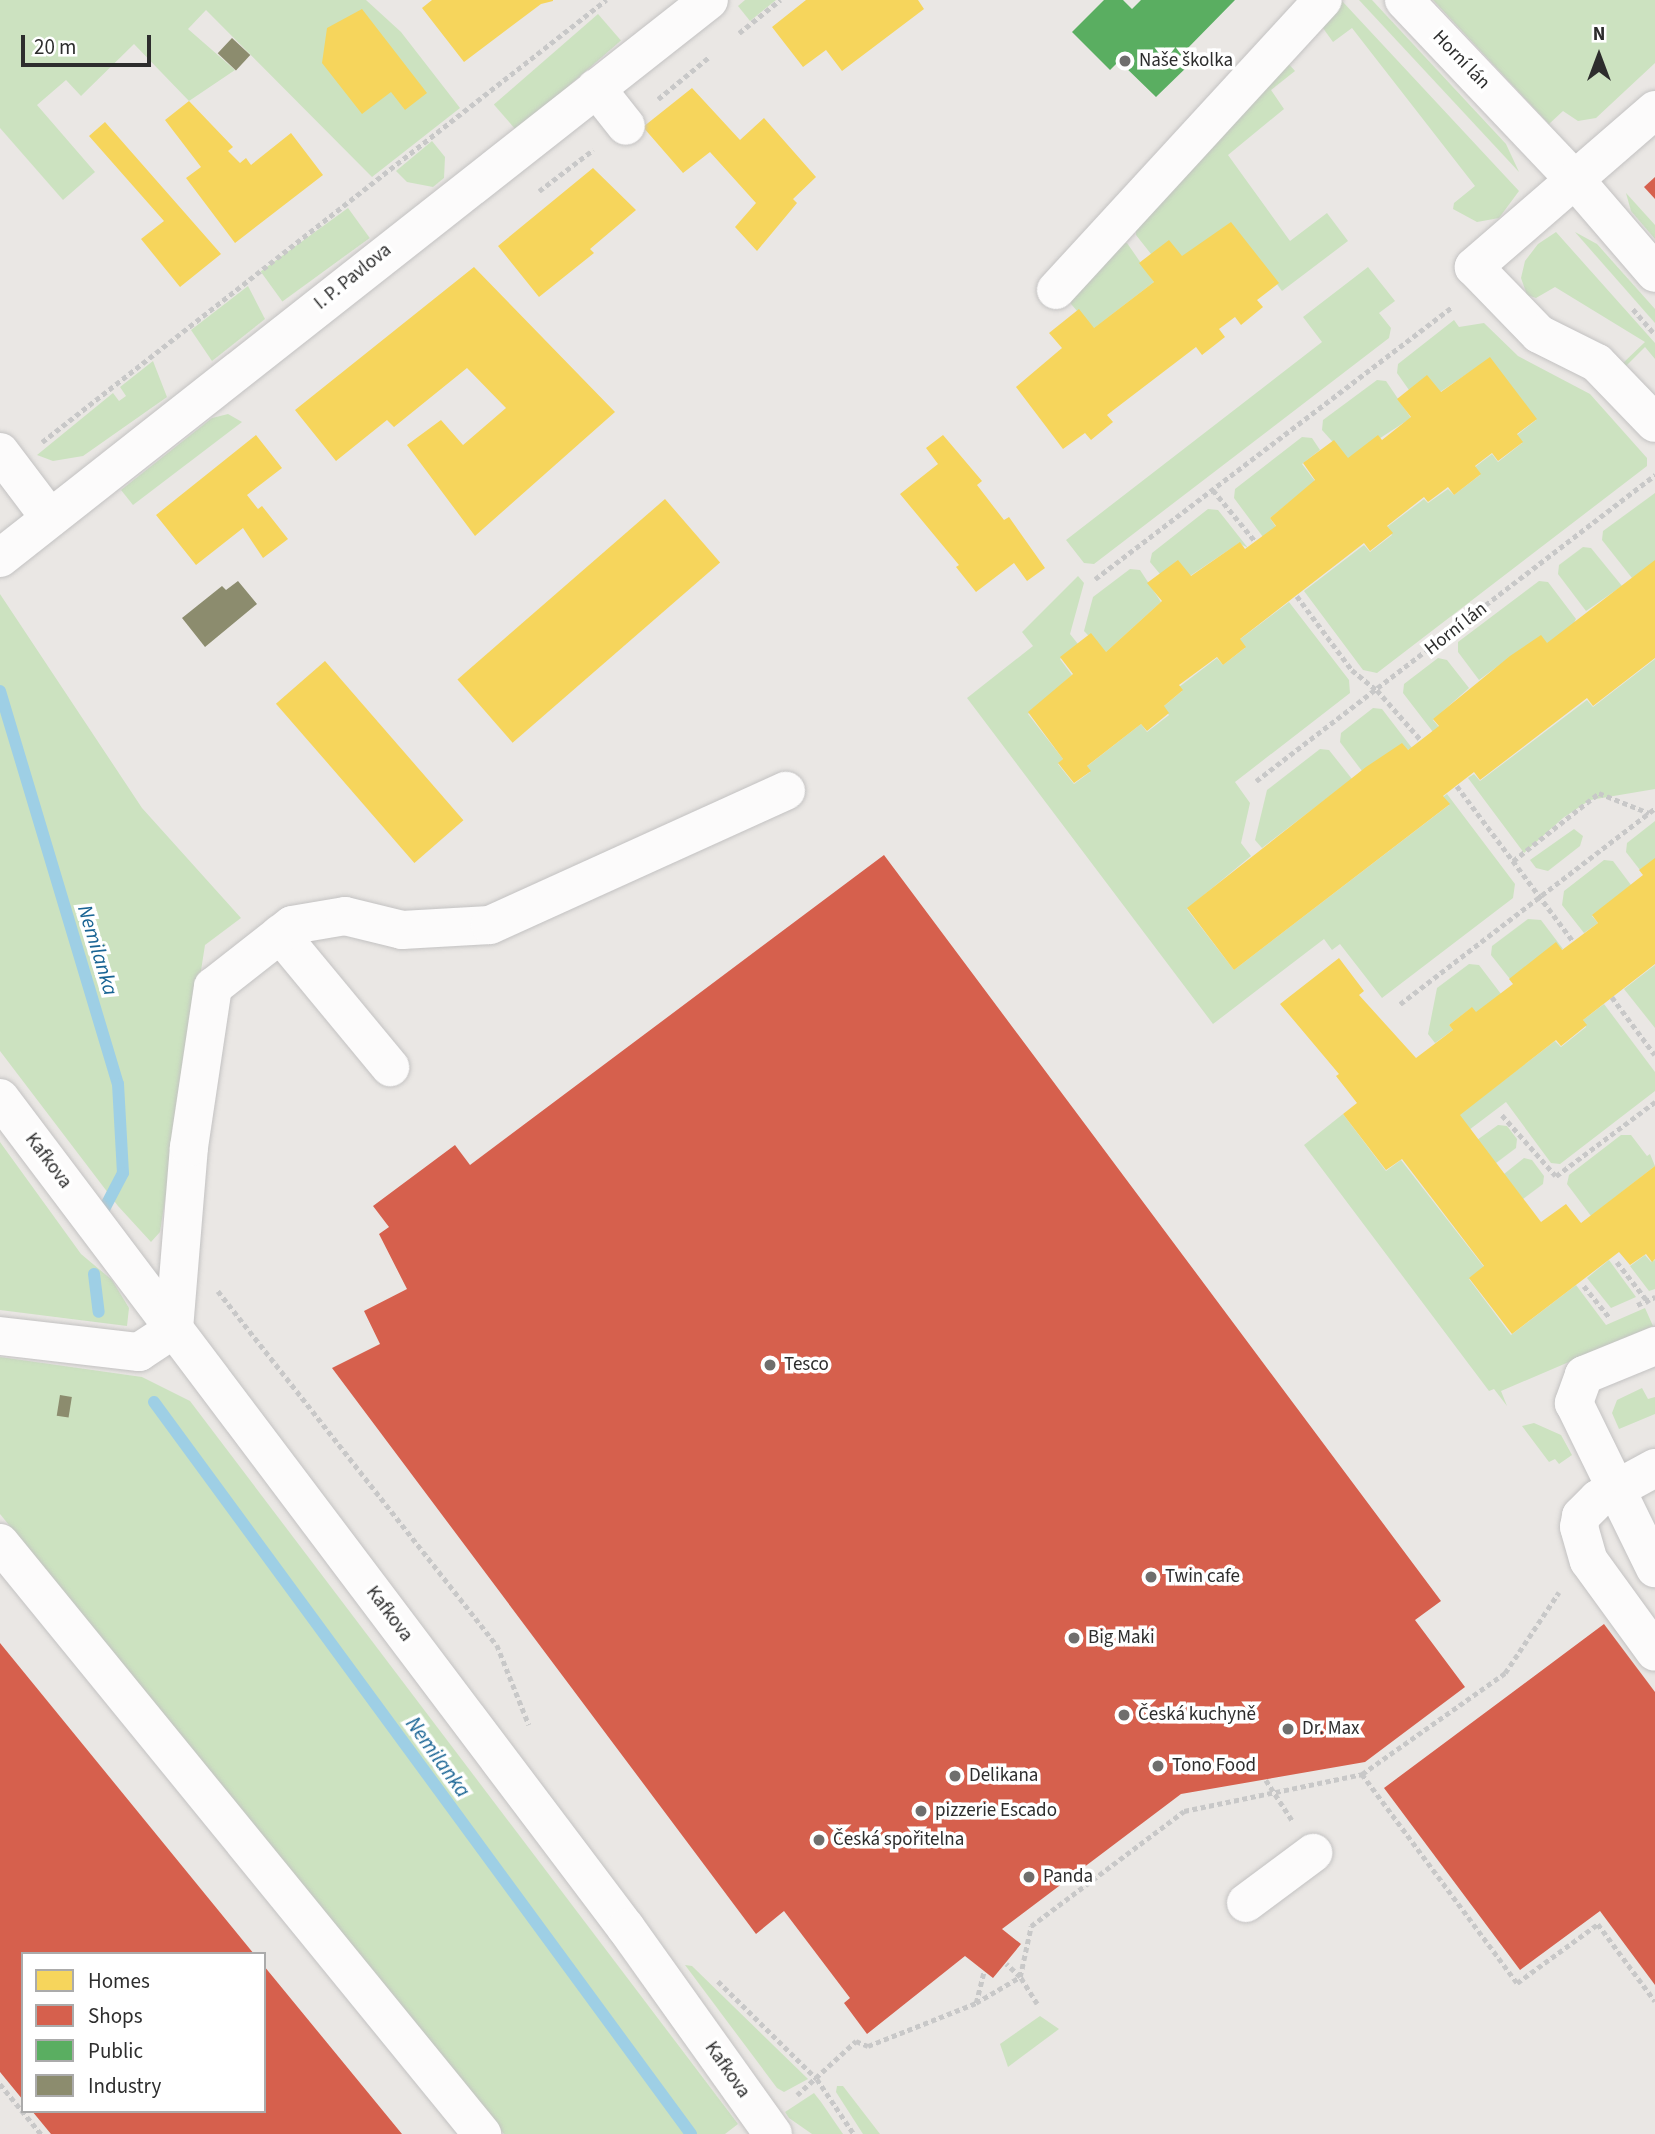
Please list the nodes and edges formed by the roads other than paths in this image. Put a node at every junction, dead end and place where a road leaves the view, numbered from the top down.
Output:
1 (709, 0) edge
2 (1322, 0) edge
3 (1404, 0) edge
4 (596, 88) junction
5 (1655, 110) edge
6 (626, 126) road end
7 (1576, 181) junction
8 (1655, 273) edge
9 (1056, 289) dead end
10 (1655, 423) edge
11 (18, 450) edge
12 (50, 518) junction
13 (0, 558) edge
14 (786, 791) dead end
15 (280, 934) junction
16 (390, 1067) dead end
17 (0, 1098) edge
18 (174, 1329) junction
19 (0, 1336) edge
20 (1655, 1346) edge
21 (1655, 1468) edge
22 (1617, 1487) junction
23 (0, 1543) edge
24 (1655, 1568) edge
25 (1655, 1653) edge
26 (1313, 1853) dead end
27 (1246, 1903) dead end
28 (482, 2134) edge
29 (774, 2134) edge

1 - 4 street, I. P. Pavlova
2 - 9 street
3 - 7 street, Horní lán
4 - 6 street
4 - 12 street, I. P. Pavlova
5 - 7 street
7 - 8 street, Horní lán
7 - 10 street
11 - 12 street
12 - 13 street, I. P. Pavlova
14 - 15 street
15 - 16 street
15 - 18 street
17 - 18 street, Kafkova
18 - 19 street
18 - 29 street, Kafkova
20 - 22 street
21 - 22 street
22 - 24 street
22 - 25 street
23 - 28 street
26 - 27 street

